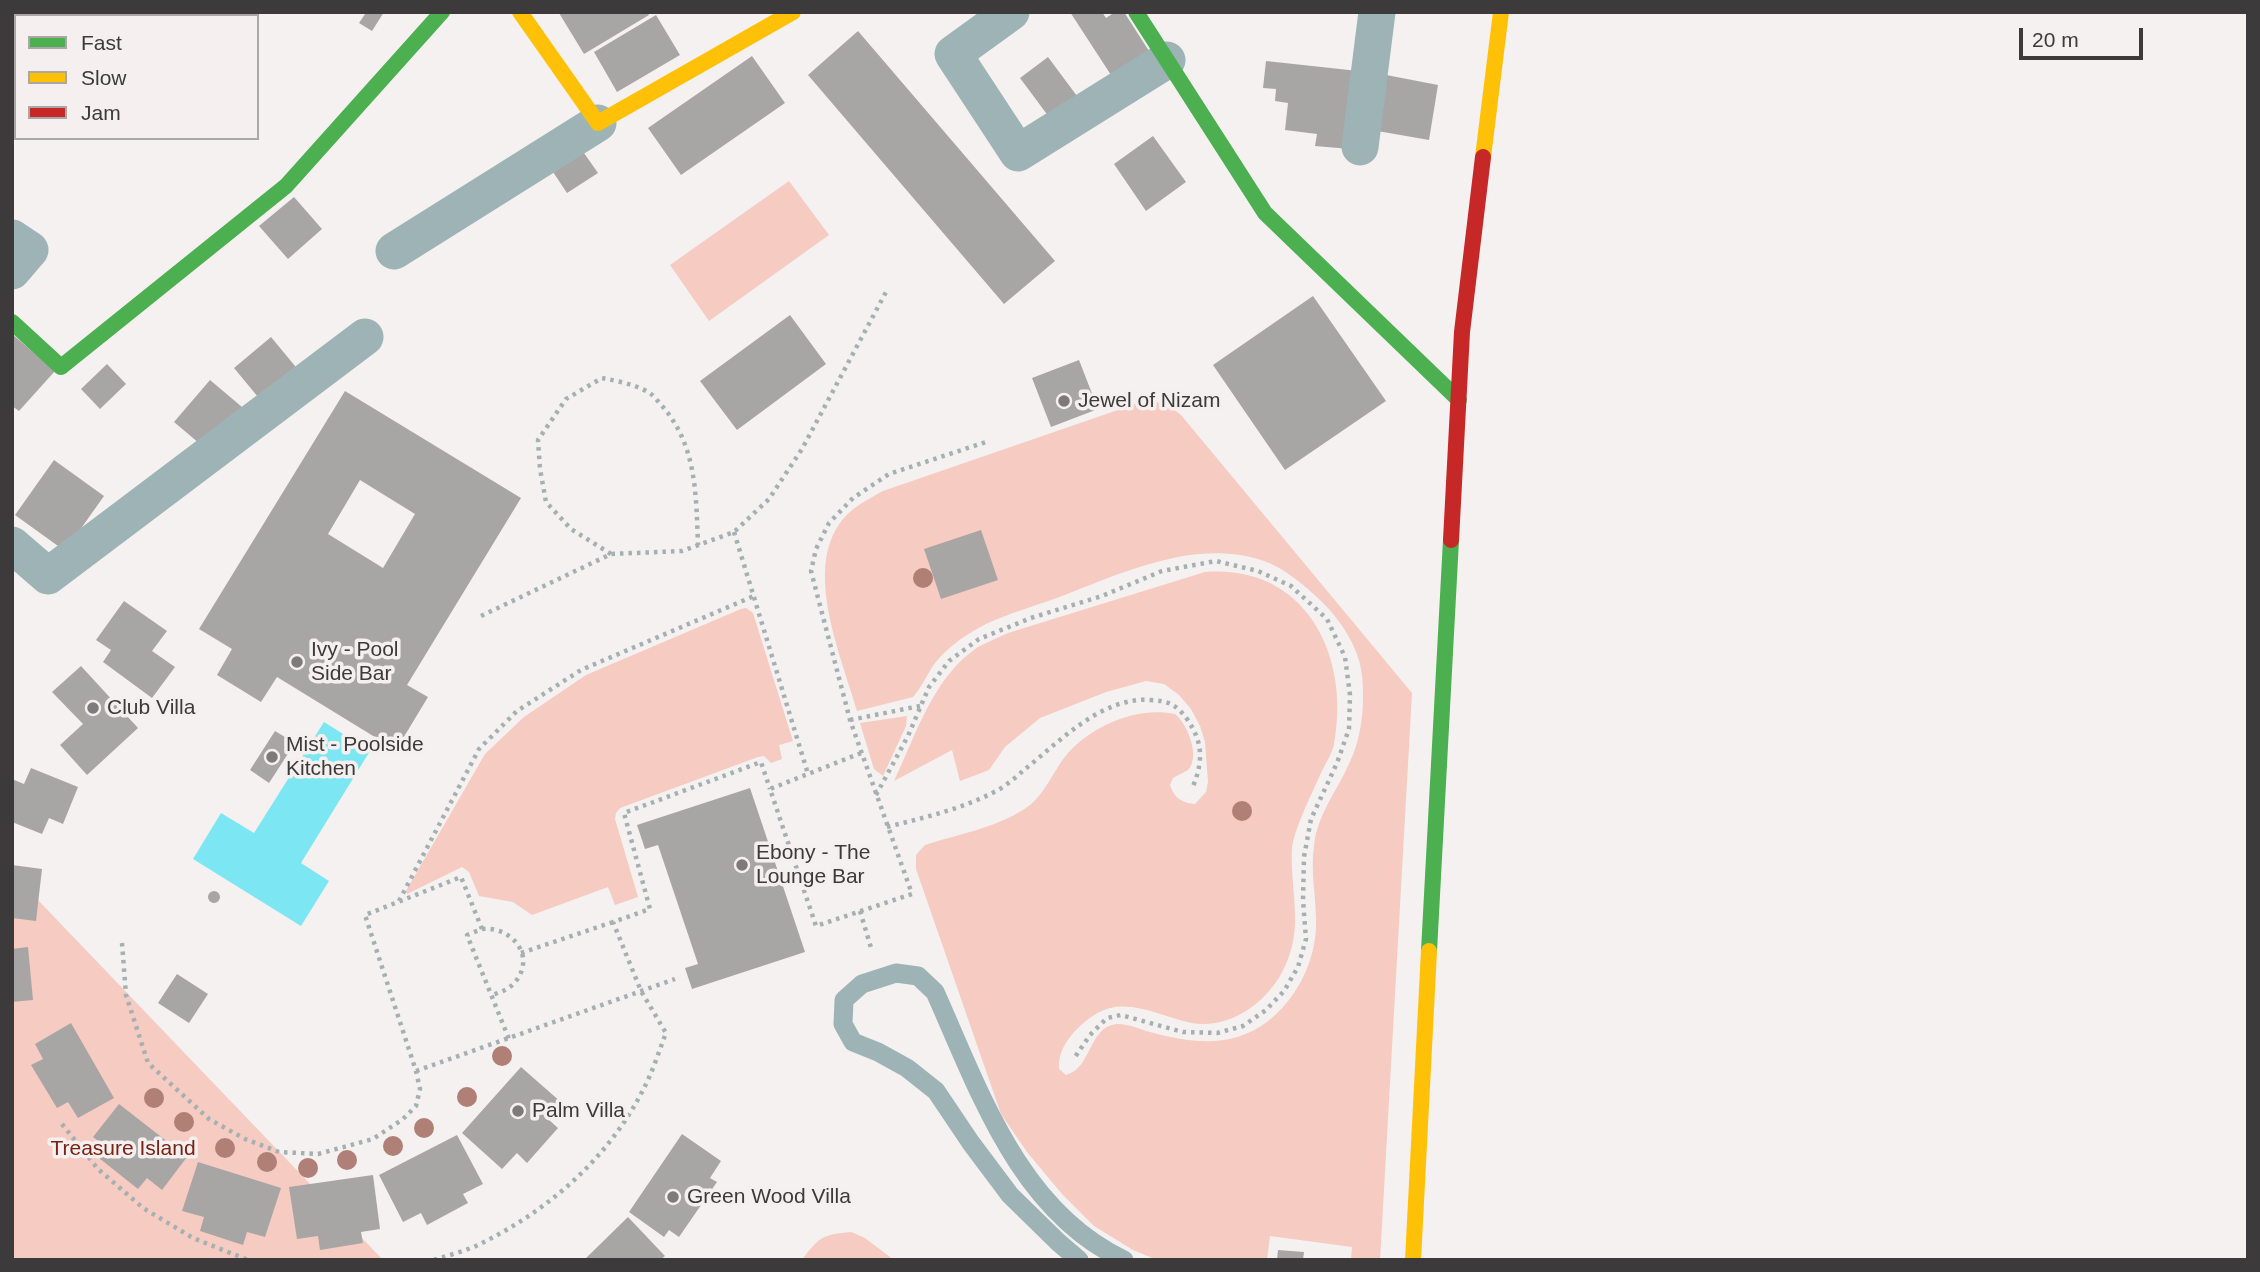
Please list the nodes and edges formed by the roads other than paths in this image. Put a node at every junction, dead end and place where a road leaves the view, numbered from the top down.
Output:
1 (442, 12) edge
2 (521, 12) edge
3 (793, 12) edge
4 (1011, 12) edge
5 (1136, 12) edge
6 (1377, 12) edge
7 (1502, 12) edge
8 (1167, 60) junction
9 (598, 123) junction
10 (1360, 147) dead end
11 (12, 238) edge
12 (394, 251) dead end
13 (12, 271) edge
14 (12, 322) edge
15 (365, 337) dead end
16 (1459, 400) junction
17 (12, 544) edge
18 (1079, 1260) edge
19 (1124, 1260) edge
20 (1413, 1260) edge

1 - 14 street
2 - 9 street
3 - 9 street
4 - 8 street
5 - 8 street
6 - 10 street
7 - 16 street
8 - 16 street
9 - 12 street
11 - 13 street
15 - 17 street
16 - 20 street
18 - 19 lane

